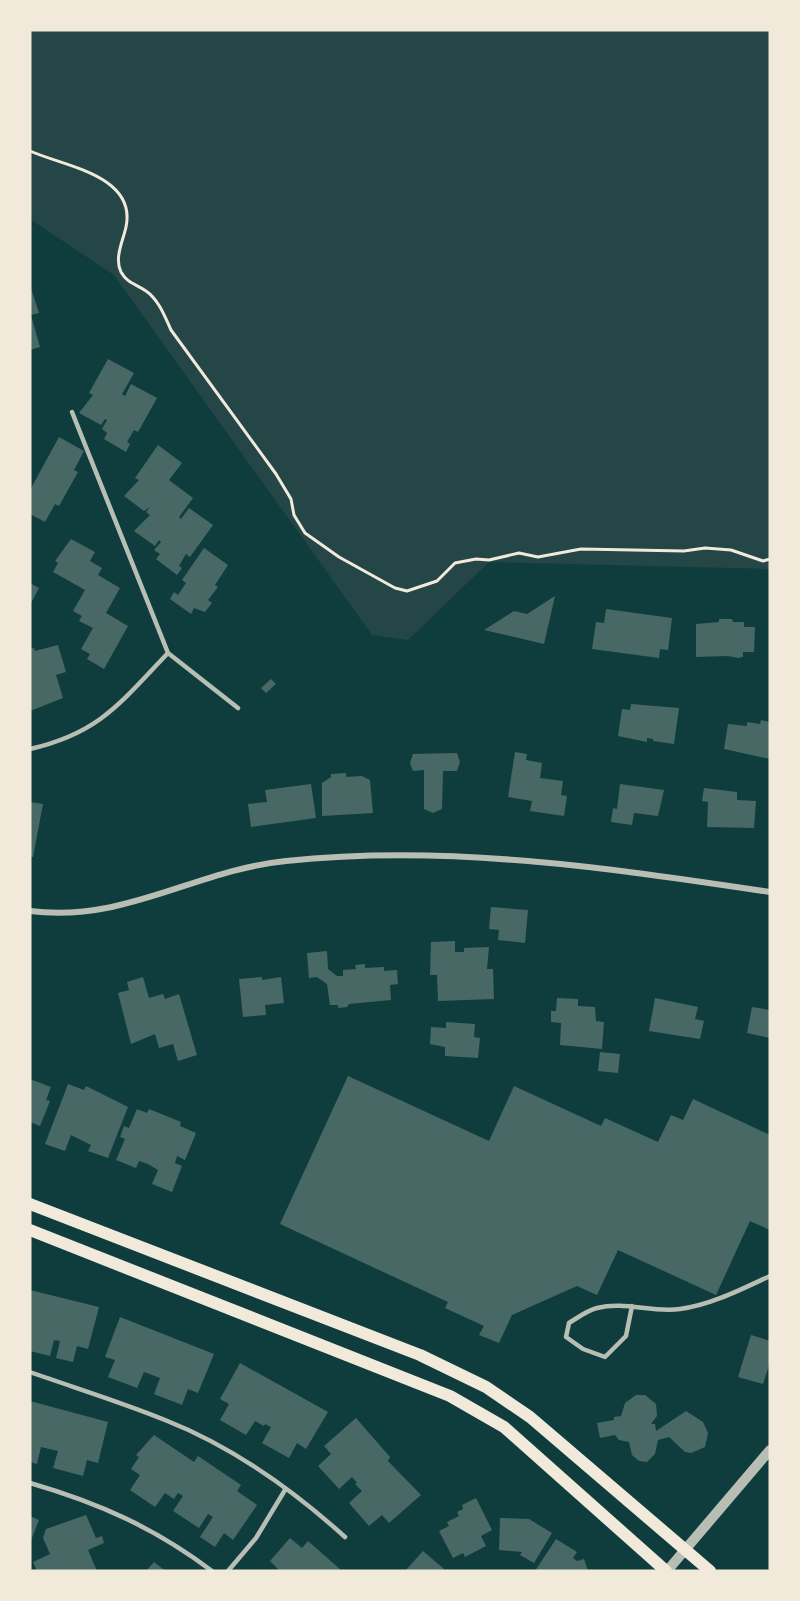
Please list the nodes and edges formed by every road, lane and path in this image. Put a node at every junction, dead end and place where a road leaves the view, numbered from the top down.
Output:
1 (30, 151) edge
2 (72, 412) dead end
3 (770, 559) edge
4 (168, 653) junction
5 (238, 708) dead end
6 (30, 749) edge
7 (770, 892) edge
8 (30, 911) edge
9 (30, 1204) edge
10 (30, 1230) edge
11 (770, 1276) edge
12 (632, 1306) junction
13 (30, 1372) edge
14 (770, 1450) edge
15 (30, 1483) edge
16 (285, 1490) junction
17 (345, 1537) dead end
18 (685, 1549) junction
19 (212, 1571) edge
20 (228, 1571) edge
21 (666, 1571) edge
22 (710, 1571) edge

1 - 3 path
2 - 4 lane
4 - 5 lane
4 - 6 lane
7 - 8 street
9 - 18 main road
10 - 21 main road
11 - 12 lane
12 - 12 lane
13 - 16 lane
14 - 18 street
15 - 19 lane
16 - 17 lane
16 - 20 lane
18 - 21 street
18 - 22 main road

